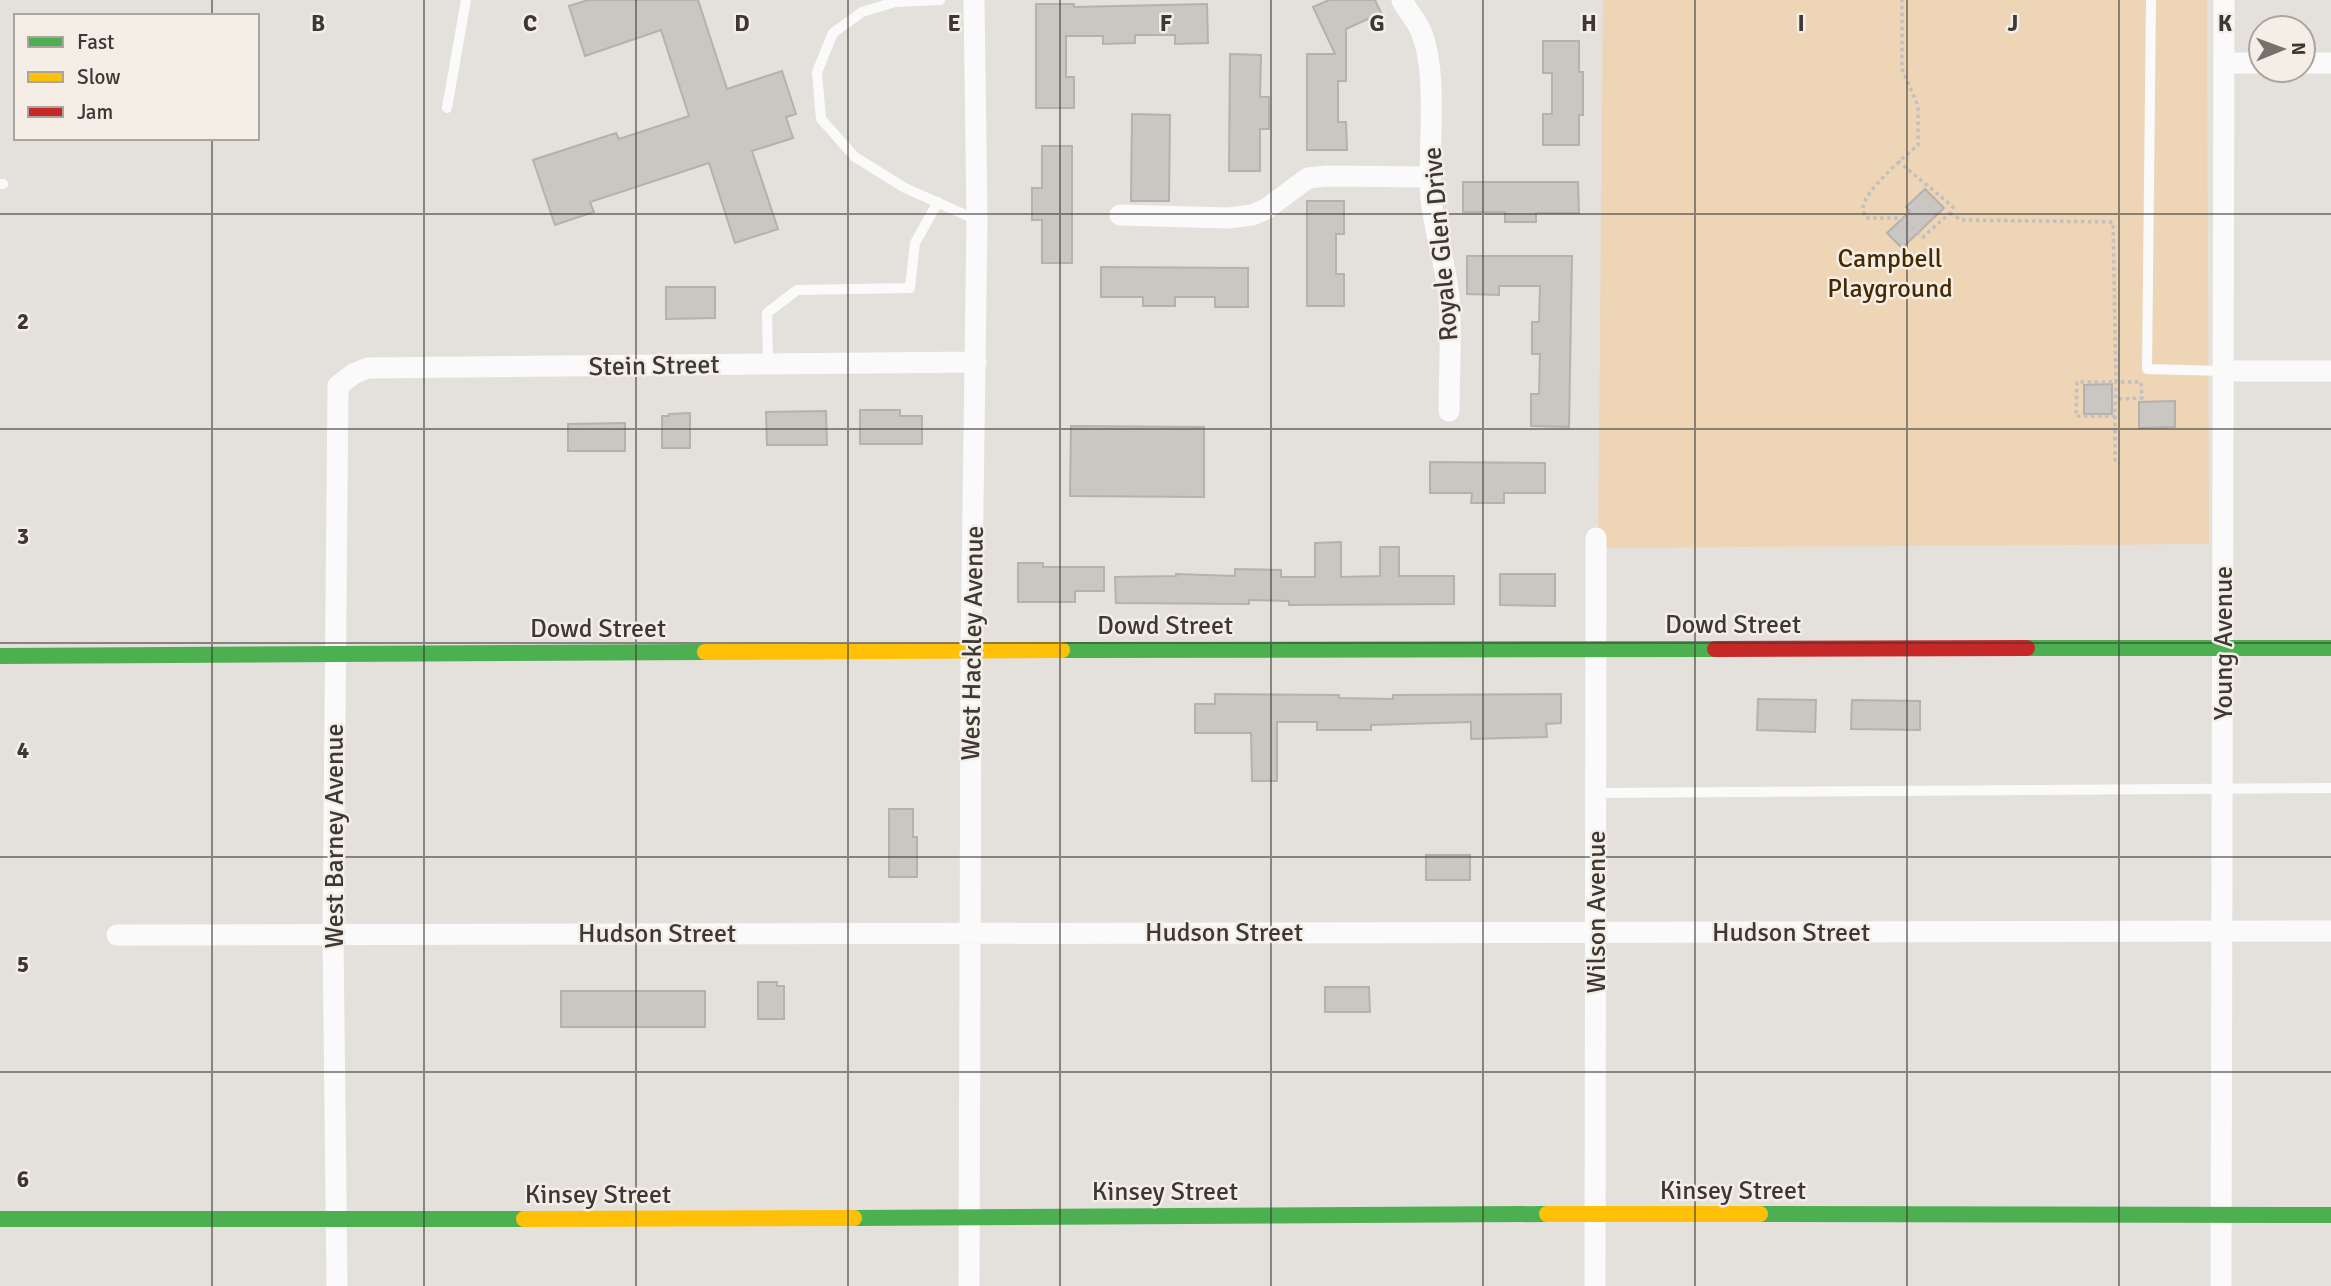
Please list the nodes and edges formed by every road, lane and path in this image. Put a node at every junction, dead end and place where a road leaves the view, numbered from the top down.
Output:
1 (466, 0) edge
2 (922, 0) edge
3 (940, 0) edge
4 (974, 0) edge
5 (1402, 0) edge
6 (1417, 0) edge
7 (1902, 0) edge
8 (2151, 0) edge
9 (2224, 0) edge
10 (1420, 28) junction
11 (2247, 63) edge
12 (2224, 64) junction
13 (447, 108) dead end
14 (1898, 161) junction
15 (1429, 177) junction
16 (937, 202) junction
17 (1950, 213) junction
18 (1120, 215) dead end
19 (977, 220) junction
20 (976, 362) junction
21 (768, 364) junction
22 (2224, 371) junction
23 (2331, 371) edge
24 (2116, 382) junction
25 (338, 386) joint
26 (2116, 399) junction
27 (1449, 411) dead end
28 (2115, 416) junction
29 (2119, 462) dead end
30 (1596, 538) dead end
31 (1597, 648) junction
32 (2222, 648) junction
33 (2331, 648) edge
34 (971, 650) junction
35 (335, 654) junction
36 (0, 656) edge
37 (2223, 788) junction
38 (2331, 788) edge
39 (1596, 793) junction
40 (1596, 931) junction
41 (2331, 931) edge
42 (2224, 932) junction
43 (971, 933) junction
44 (117, 934) dead end
45 (333, 934) junction
46 (1595, 1214) junction
47 (2331, 1215) edge
48 (970, 1216) junction
49 (2221, 1216) junction
50 (0, 1219) edge
51 (337, 1220) junction
52 (337, 1286) edge
53 (969, 1286) edge
54 (1595, 1286) edge
55 (2221, 1286) edge

1 - 13 lane
2 - 3 lane
2 - 16 lane
4 - 19 street, West Hackley Avenue
5 - 10 street, Royale Glen Drive
6 - 10 street
7 - 14 path
8 - 22 lane
9 - 12 street, Young Avenue
10 - 15 street, Royale Glen Drive
11 - 12 street
12 - 22 street, Young Avenue
14 - 17 path
14 - 17 path
15 - 18 street
15 - 27 street, Royale Glen Drive
16 - 19 lane
16 - 21 lane
17 - 24 path
19 - 20 street, West Hackley Avenue
20 - 21 street, Stein Street
20 - 34 street, West Hackley Avenue
21 - 25 street, Stein Street
22 - 23 street
22 - 32 street, Young Avenue
24 - 26 path
24 - 26 path
24 - 28 path
25 - 35 street, West Barney Avenue
26 - 28 path
28 - 29 path
30 - 31 street, Wilson Avenue
31 - 32 street, Dowd Street
31 - 34 street, Dowd Street
31 - 39 street, Wilson Avenue
32 - 33 street, Dowd Street
32 - 37 street, Young Avenue
34 - 35 street, Dowd Street
34 - 43 street, West Hackley Avenue
35 - 36 street, Dowd Street
35 - 45 street, West Barney Avenue
37 - 38 lane
37 - 39 lane
37 - 42 street, Young Avenue
39 - 40 street, Wilson Avenue
40 - 42 street, Hudson Street
40 - 43 street, Hudson Street
40 - 46 street, Wilson Avenue
41 - 42 street, Hudson Street
42 - 49 street, Young Avenue
43 - 45 street, Hudson Street
43 - 48 street, West Hackley Avenue
44 - 45 street, Hudson Street
45 - 51 street, West Barney Avenue
46 - 48 street, Kinsey Street
46 - 49 street, Kinsey Street
46 - 54 street, Wilson Avenue
47 - 49 street, Kinsey Street
48 - 51 street, Kinsey Street
48 - 53 street, West Hackley Avenue
49 - 55 street, Young Avenue
50 - 51 street, Kinsey Street
51 - 52 street, West Barney Avenue

